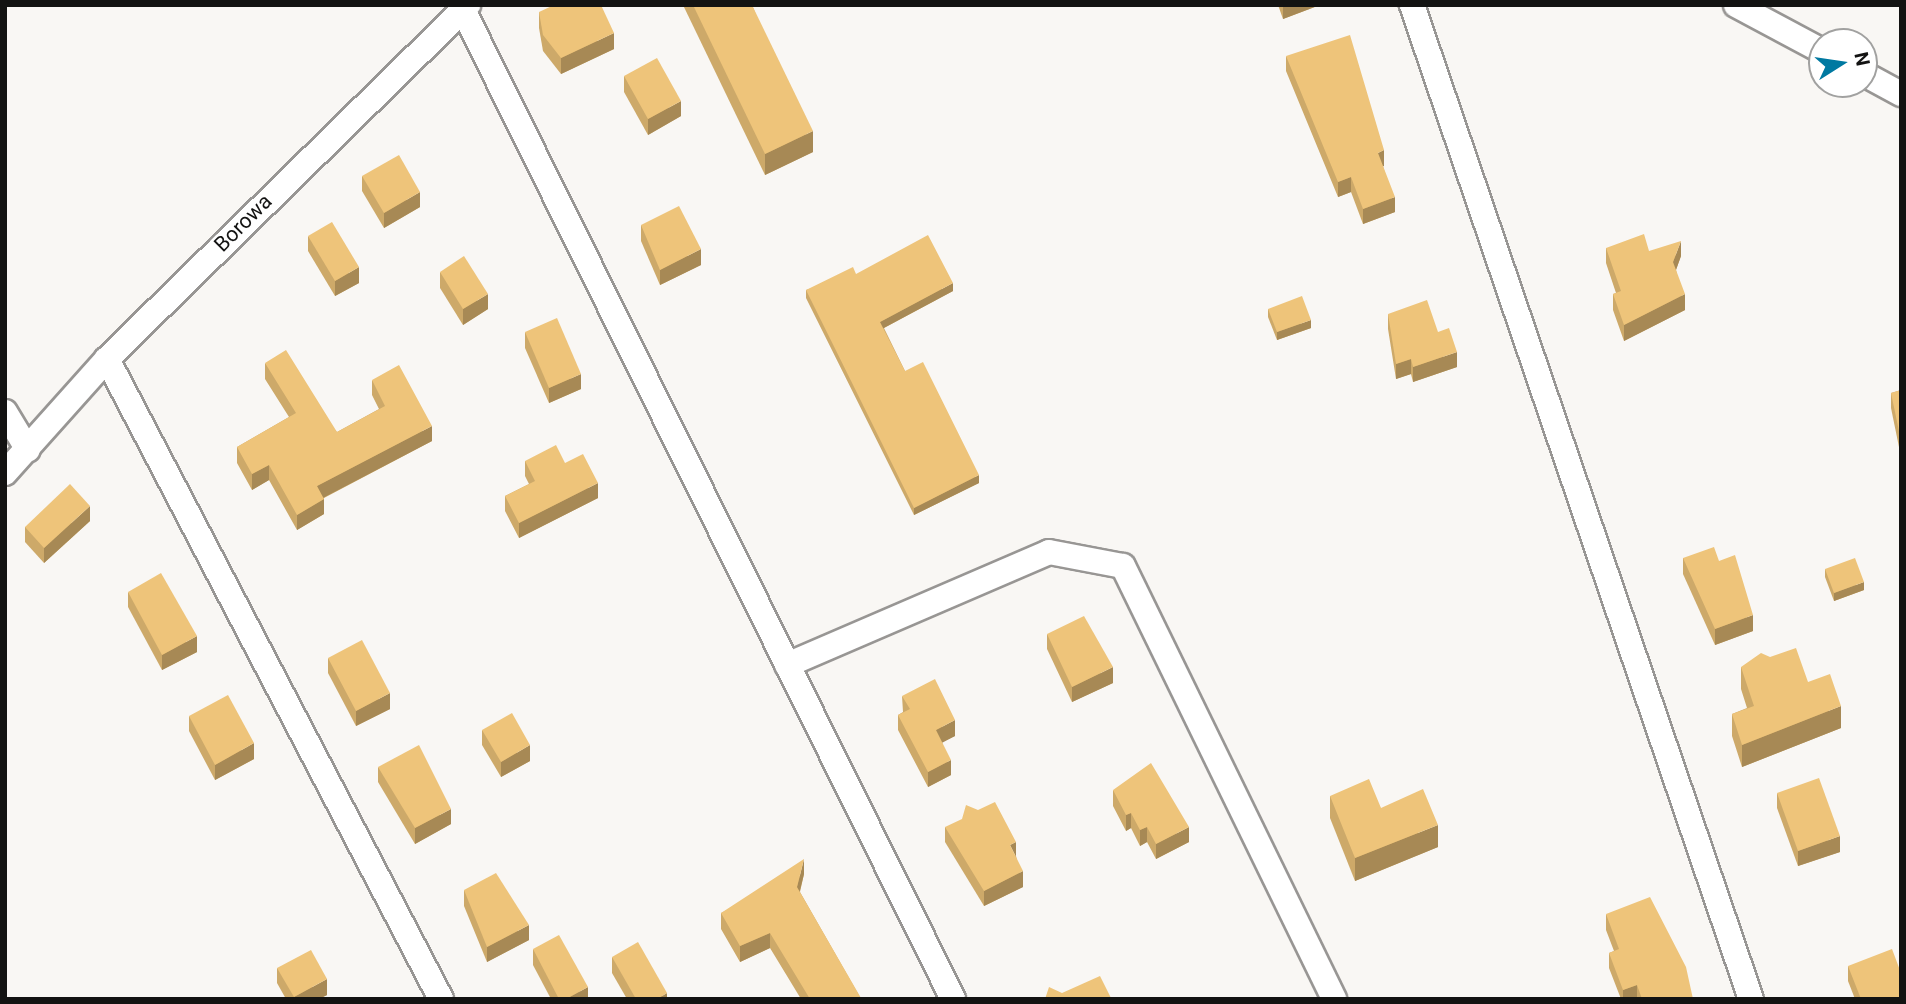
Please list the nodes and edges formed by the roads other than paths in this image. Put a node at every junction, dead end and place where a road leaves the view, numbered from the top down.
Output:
1 (1412, 5) edge
2 (1736, 5) edge
3 (466, 8) edge
4 (1808, 44) edge
5 (1878, 82) edge
6 (1901, 94) edge
7 (107, 359) junction
8 (5, 412) edge
9 (28, 450) junction
10 (5, 473) edge
11 (787, 664) junction
12 (441, 999) edge
13 (953, 999) edge
14 (1334, 999) edge
15 (1751, 999) edge

1 - 15 street
2 - 4 street
3 - 7 street, Borowa
3 - 11 street
5 - 6 street
7 - 9 street, Borowa
7 - 12 street
8 - 9 street
9 - 10 street, Borowa
11 - 13 street
11 - 14 street

